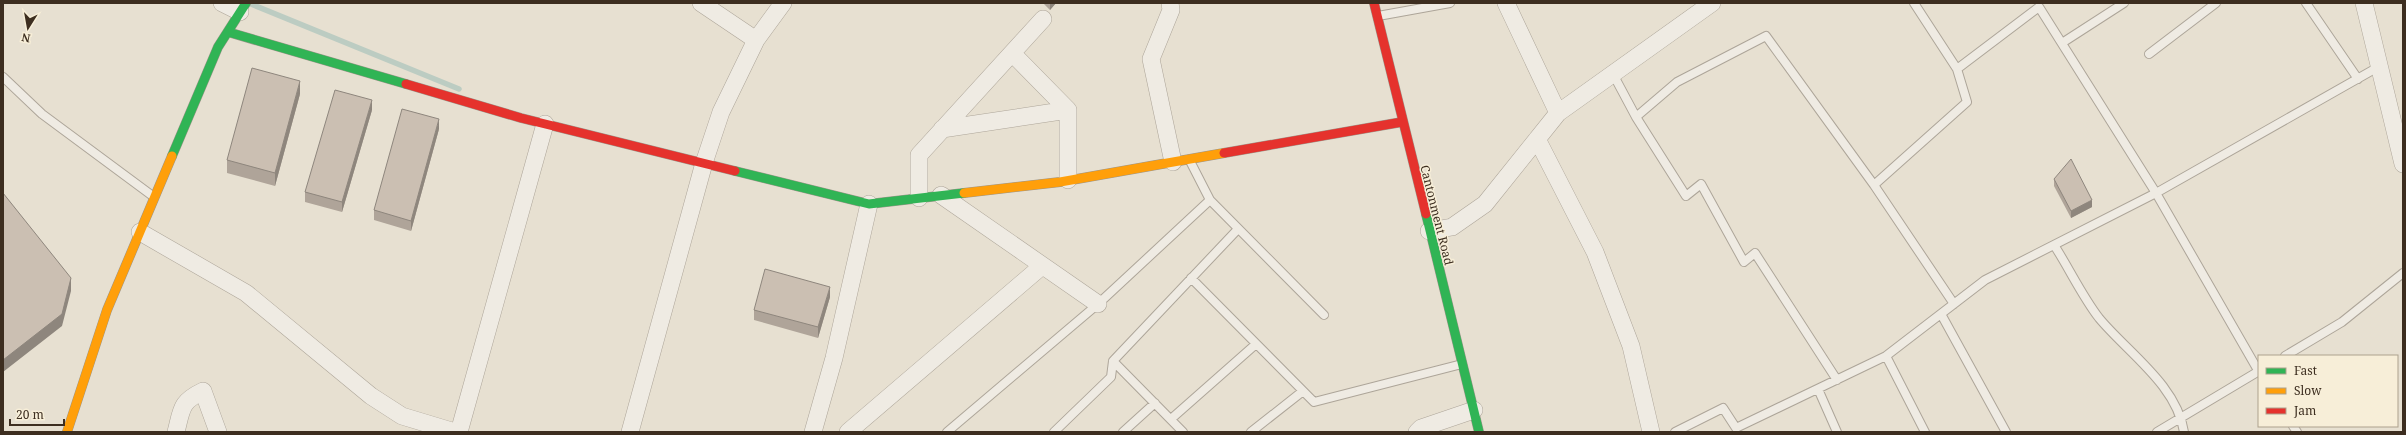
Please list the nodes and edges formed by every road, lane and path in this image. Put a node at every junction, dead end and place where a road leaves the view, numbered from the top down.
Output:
1 (222, 3) edge
2 (701, 3) edge
3 (783, 3) edge
4 (1170, 3) edge
5 (1374, 3) edge
6 (1450, 3) edge
7 (1506, 3) edge
8 (1712, 3) edge
9 (1914, 3) edge
10 (2124, 3) edge
11 (2216, 3) edge
12 (2306, 3) edge
13 (2364, 3) edge
14 (243, 8) edge
15 (1377, 16) junction
16 (1043, 19) dead end
17 (228, 32) junction
18 (756, 40) junction
19 (2062, 43) junction
20 (1012, 53) junction
21 (2149, 54) dead end
22 (2380, 66) junction
23 (1957, 69) junction
24 (1613, 74) junction
25 (3, 77) edge
26 (2358, 79) junction
27 (1068, 110) junction
28 (1558, 114) junction
29 (1636, 117) junction
30 (1402, 122) junction
31 (545, 124) junction
32 (942, 129) junction
33 (1537, 139) junction
34 (2402, 158) edge
35 (1181, 161) junction
36 (704, 164) junction
37 (1068, 180) junction
38 (1874, 185) junction
39 (2156, 193) junction
40 (941, 195) junction
41 (154, 197) junction
42 (919, 198) junction
43 (1210, 200) junction
44 (868, 204) junction
45 (1238, 229) junction
46 (1429, 231) junction
47 (140, 232) junction
48 (2054, 245) junction
49 (1042, 266) junction
50 (2403, 273) edge
51 (1191, 278) junction
52 (1098, 304) junction
53 (1954, 304) junction
54 (1941, 314) junction
55 (1324, 315) dead end
56 (1256, 344) junction
57 (2287, 355) edge
58 (1886, 356) junction
59 (1113, 361) junction
60 (1462, 364) junction
61 (2258, 370) edge
62 (2258, 373) edge
63 (1837, 380) junction
64 (1818, 389) junction
65 (1303, 391) junction
66 (1155, 403) junction
67 (1474, 410) junction
68 (2182, 417) junction
69 (1171, 420) junction
70 (451, 431) edge
71 (67, 432) edge
72 (176, 432) edge
73 (218, 432) edge
74 (630, 432) edge
75 (813, 432) edge
76 (848, 432) edge
77 (948, 432) edge
78 (1054, 432) edge
79 (1123, 432) edge
80 (1183, 432) edge
81 (1251, 432) edge
82 (1417, 432) edge
83 (1479, 432) edge
84 (1651, 432) edge
85 (1675, 432) edge
86 (1838, 432) edge
87 (1925, 432) edge
88 (2006, 432) edge
89 (2157, 432) edge
90 (2184, 432) edge

1 - 14 street
2 - 18 street
3 - 18 street
4 - 35 street
5 - 15 street, Cantonment Road
6 - 15 lane
7 - 28 street
8 - 24 street
9 - 23 lane
10 - 19 lane
11 - 21 lane
12 - 26 lane
13 - 22 street
14 - 17 street
15 - 30 street, Cantonment Road
16 - 20 street
17 - 31 street
17 - 41 street
18 - 36 street
19 - 23 lane
19 - 39 lane
20 - 27 street
20 - 32 street
22 - 26 lane
22 - 34 street
23 - 38 lane
24 - 28 street
24 - 29 lane
25 - 41 lane
26 - 39 lane
27 - 32 street
27 - 37 street
28 - 33 street
29 - 38 lane
29 - 63 lane
30 - 35 street
30 - 46 street, Cantonment Road
31 - 36 street
31 - 70 street
32 - 42 street
33 - 46 street
33 - 84 street
35 - 37 street
35 - 43 lane
36 - 44 street
36 - 74 street
37 - 40 street
38 - 53 lane
39 - 48 lane
39 - 61 lane
40 - 42 street
40 - 49 street
41 - 47 street
42 - 44 street
43 - 45 lane
43 - 52 lane
44 - 75 street
45 - 51 lane
45 - 55 lane
46 - 60 street, Cantonment Road
47 - 70 street
47 - 71 street
48 - 53 lane
48 - 68 lane
49 - 52 street
49 - 76 street
50 - 57 lane
51 - 56 lane
51 - 59 lane
52 - 77 lane
53 - 54 lane
54 - 58 lane
54 - 88 lane
56 - 65 lane
56 - 69 lane
58 - 63 lane
58 - 87 lane
59 - 66 lane
59 - 78 lane
60 - 65 lane
60 - 67 street, Cantonment Road
62 - 68 lane
63 - 64 lane
64 - 85 lane
64 - 86 lane
65 - 81 lane
66 - 69 lane
66 - 79 lane
67 - 82 street
67 - 83 street, Cantonment Road
68 - 89 lane
68 - 90 lane
69 - 80 lane
72 - 73 street

